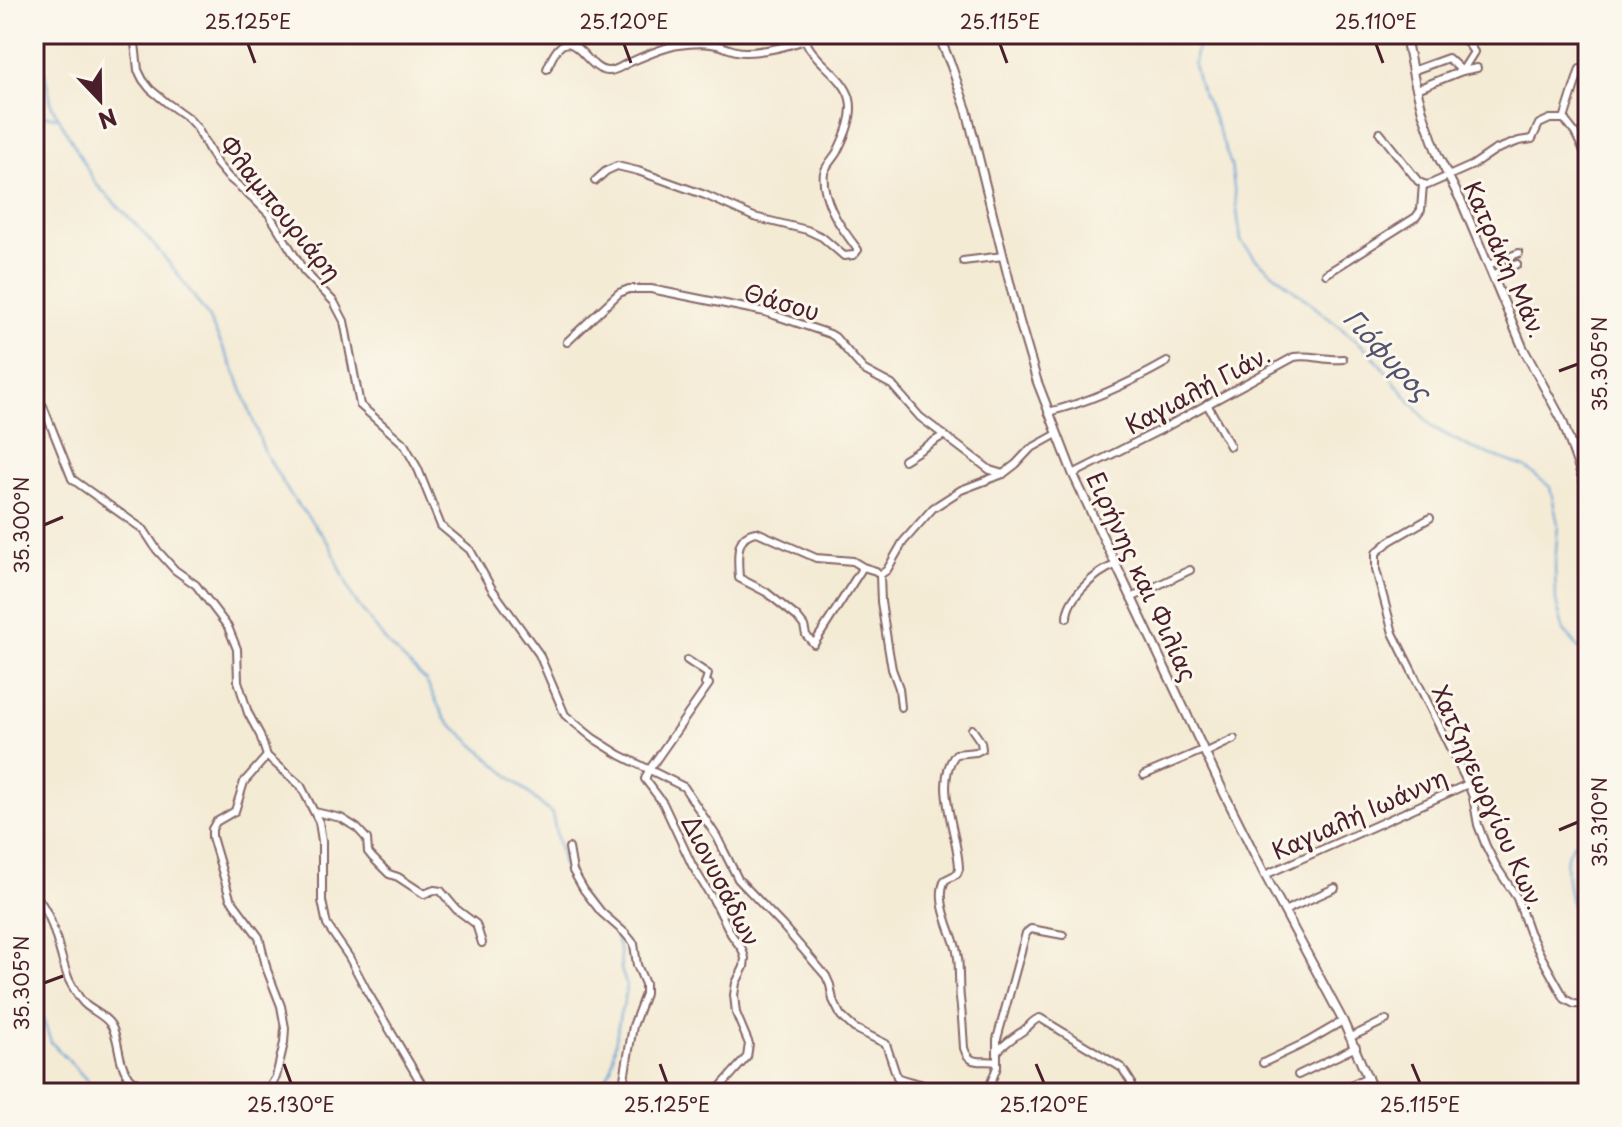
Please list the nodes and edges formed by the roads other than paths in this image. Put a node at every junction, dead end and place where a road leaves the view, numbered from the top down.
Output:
1 (134, 34) edge
2 (938, 34) edge
3 (1405, 34) edge
4 (804, 37) edge
5 (1464, 38) dead end
6 (1477, 68) dead end
7 (547, 69) dead end
8 (1580, 69) dead end
9 (1412, 71) junction
10 (1462, 71) junction
11 (1417, 89) junction
12 (1564, 119) junction
13 (1380, 133) dead end
14 (1588, 159) edge
15 (1448, 176) junction
16 (595, 181) dead end
17 (1423, 184) junction
18 (1519, 253) dead end
19 (1003, 256) junction
20 (963, 261) dead end
21 (1517, 264) dead end
22 (1488, 265) junction
23 (1326, 274) dead end
24 (1492, 275) junction
25 (567, 342) dead end
26 (1343, 359) dead end
27 (1167, 362) dead end
28 (34, 397) edge
29 (1207, 404) junction
30 (1048, 412) junction
31 (1057, 434) junction
32 (944, 435) junction
33 (1230, 446) dead end
34 (904, 460) dead end
35 (1003, 474) junction
36 (1073, 474) junction
37 (1588, 493) edge
38 (1430, 518) dead end
39 (1115, 565) junction
40 (863, 567) junction
41 (1190, 570) dead end
42 (880, 575) junction
43 (1131, 598) junction
44 (1067, 618) dead end
45 (687, 660) dead end
46 (901, 707) dead end
47 (972, 729) dead end
48 (1234, 739) dead end
49 (1204, 752) junction
50 (267, 756) junction
51 (649, 770) junction
52 (1144, 775) dead end
53 (1468, 784) junction
54 (315, 812) junction
55 (569, 848) dead end
56 (1265, 875) junction
57 (1335, 888) dead end
58 (34, 894) edge
59 (1284, 911) junction
60 (1063, 935) dead end
61 (482, 943) dead end
62 (1588, 1005) edge
63 (1386, 1020) dead end
64 (1343, 1021) junction
65 (1351, 1037) junction
66 (1356, 1047) junction
67 (998, 1051) junction
68 (997, 1062) junction
69 (1263, 1063) dead end
70 (1298, 1075) dead end
71 (1368, 1077) junction
72 (901, 1079) junction
73 (944, 1092) edge
74 (150, 1093) edge
75 (264, 1093) edge
76 (427, 1093) edge
77 (619, 1093) edge
78 (715, 1093) edge
79 (892, 1093) edge
80 (987, 1093) edge
81 (1125, 1093) edge
82 (1333, 1093) edge
83 (1374, 1093) edge

1 - 51 street, Φλαμπουριάρη
2 - 19 street, Ειρήνης και Φιλίας
3 - 9 street, Κατράκη Μάν.
4 - 7 street
4 - 16 street
5 - 10 street
6 - 10 street
8 - 12 street
9 - 10 street
9 - 11 street, Κατράκη Μάν.
10 - 11 street
11 - 15 street, Κατράκη Μάν.
12 - 14 street
12 - 15 street
13 - 17 street
15 - 17 street
15 - 22 street, Κατράκη Μάν.
17 - 23 street
18 - 22 street
19 - 20 street
19 - 30 street, Ειρήνης και Φιλίας
21 - 24 street
22 - 24 street, Κατράκη Μάν.
24 - 37 street, Κατράκη Μάν.
25 - 32 street, Θάσου
26 - 29 street, Καγιαλή Γιάν.
27 - 30 street
28 - 50 street
29 - 33 street
29 - 36 street, Καγιαλή Γιάν.
30 - 31 street, Ειρήνης και Φιλίας
31 - 35 street
31 - 36 street, Ειρήνης και Φιλίας
32 - 34 street
32 - 35 street, Θάσου
35 - 42 street
36 - 39 street, Ειρήνης και Φιλίας
38 - 53 street, Χατζηγεωργίου Κων.
39 - 43 street, Ειρήνης και Φιλίας
39 - 44 street
40 - 40 street
40 - 42 street
41 - 43 street
42 - 46 street
43 - 49 street, Ειρήνης και Φιλίας
45 - 51 street
47 - 68 street
48 - 49 street
49 - 52 street
49 - 56 street, Ειρήνης και Φιλίας
50 - 54 street
50 - 75 street
51 - 72 street, Φλαμπουριάρη
51 - 78 street, Διονυσάδων
53 - 56 street, Καγιαλή Ιωάννη
53 - 62 street, Χατζηγεωργίου Κων.
54 - 61 street
54 - 76 street
55 - 77 street
56 - 59 street, Ειρήνης και Φιλίας
57 - 59 street
58 - 74 street
59 - 64 street, Ειρήνης και Φιλίας
60 - 67 street
63 - 65 street
64 - 65 street, Ειρήνης και Φιλίας
64 - 69 street
65 - 66 street, Ειρήνης και Φιλίας
66 - 70 street
66 - 71 street, Ειρήνης και Φιλίας
67 - 68 street
67 - 81 street
68 - 80 street
71 - 82 street
71 - 83 street, Ειρήνης και Φιλίας
72 - 73 street
72 - 79 street

